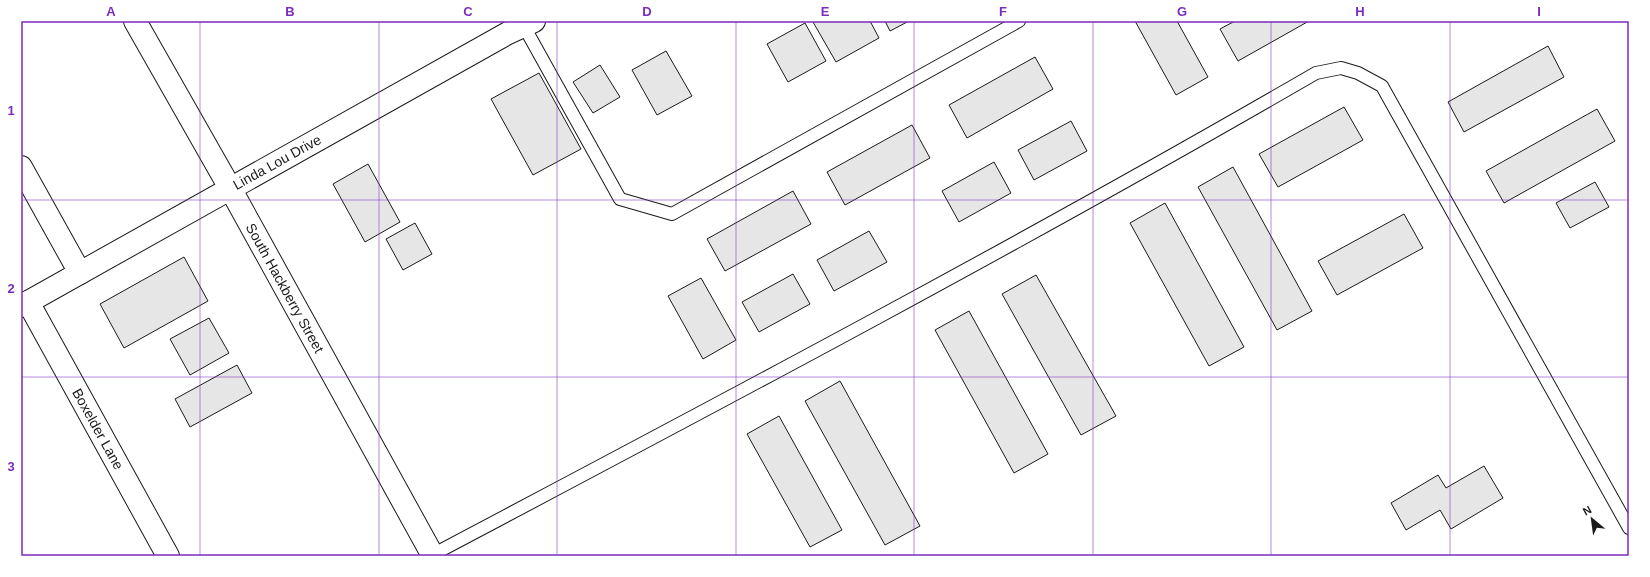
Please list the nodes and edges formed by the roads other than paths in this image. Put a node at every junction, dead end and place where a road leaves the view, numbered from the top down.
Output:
1 (136, 21) edge
2 (1019, 21) edge
3 (526, 23) edge
4 (21, 167) edge
5 (230, 188) junction
6 (80, 273) junction
7 (25, 304) edge
8 (1629, 528) edge
9 (168, 556) edge
10 (433, 556) edge

1 - 5 street, South Hackberry Street
2 - 3 lane
3 - 5 street, Linda Lou Drive
4 - 6 street
5 - 6 street, Linda Lou Drive
5 - 10 street, South Hackberry Street
6 - 7 street, Linda Lou Drive
7 - 9 street, Boxelder Lane
8 - 10 lane

